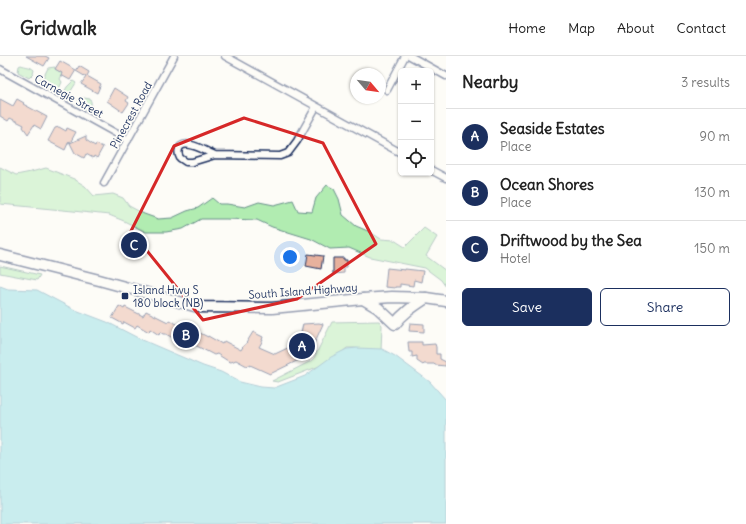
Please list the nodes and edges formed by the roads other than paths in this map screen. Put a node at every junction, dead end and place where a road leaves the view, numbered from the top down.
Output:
1 (174, 56) edge
2 (224, 56) edge
3 (405, 56) edge
4 (410, 56) edge
5 (0, 69) edge
6 (446, 76) edge
7 (387, 90) dead end
8 (316, 107) junction
9 (128, 140) junction
10 (398, 151) edge
11 (216, 155) junction
12 (434, 172) edge
13 (446, 178) edge
14 (104, 183) dead end
15 (0, 255) edge
16 (426, 298) junction
17 (363, 299) junction
18 (446, 301) edge

1 - 9 street, Pinecrest Road
2 - 8 street
3 - 7 street
4 - 6 street
5 - 9 street, Carnegie Street
8 - 10 street
8 - 11 street
9 - 14 street, Pinecrest Road
11 - 11 street
12 - 13 street
15 - 17 main road, South Island Highway
16 - 17 main road, South Island Highway
16 - 17 main road
16 - 18 main road, South Island Highway

